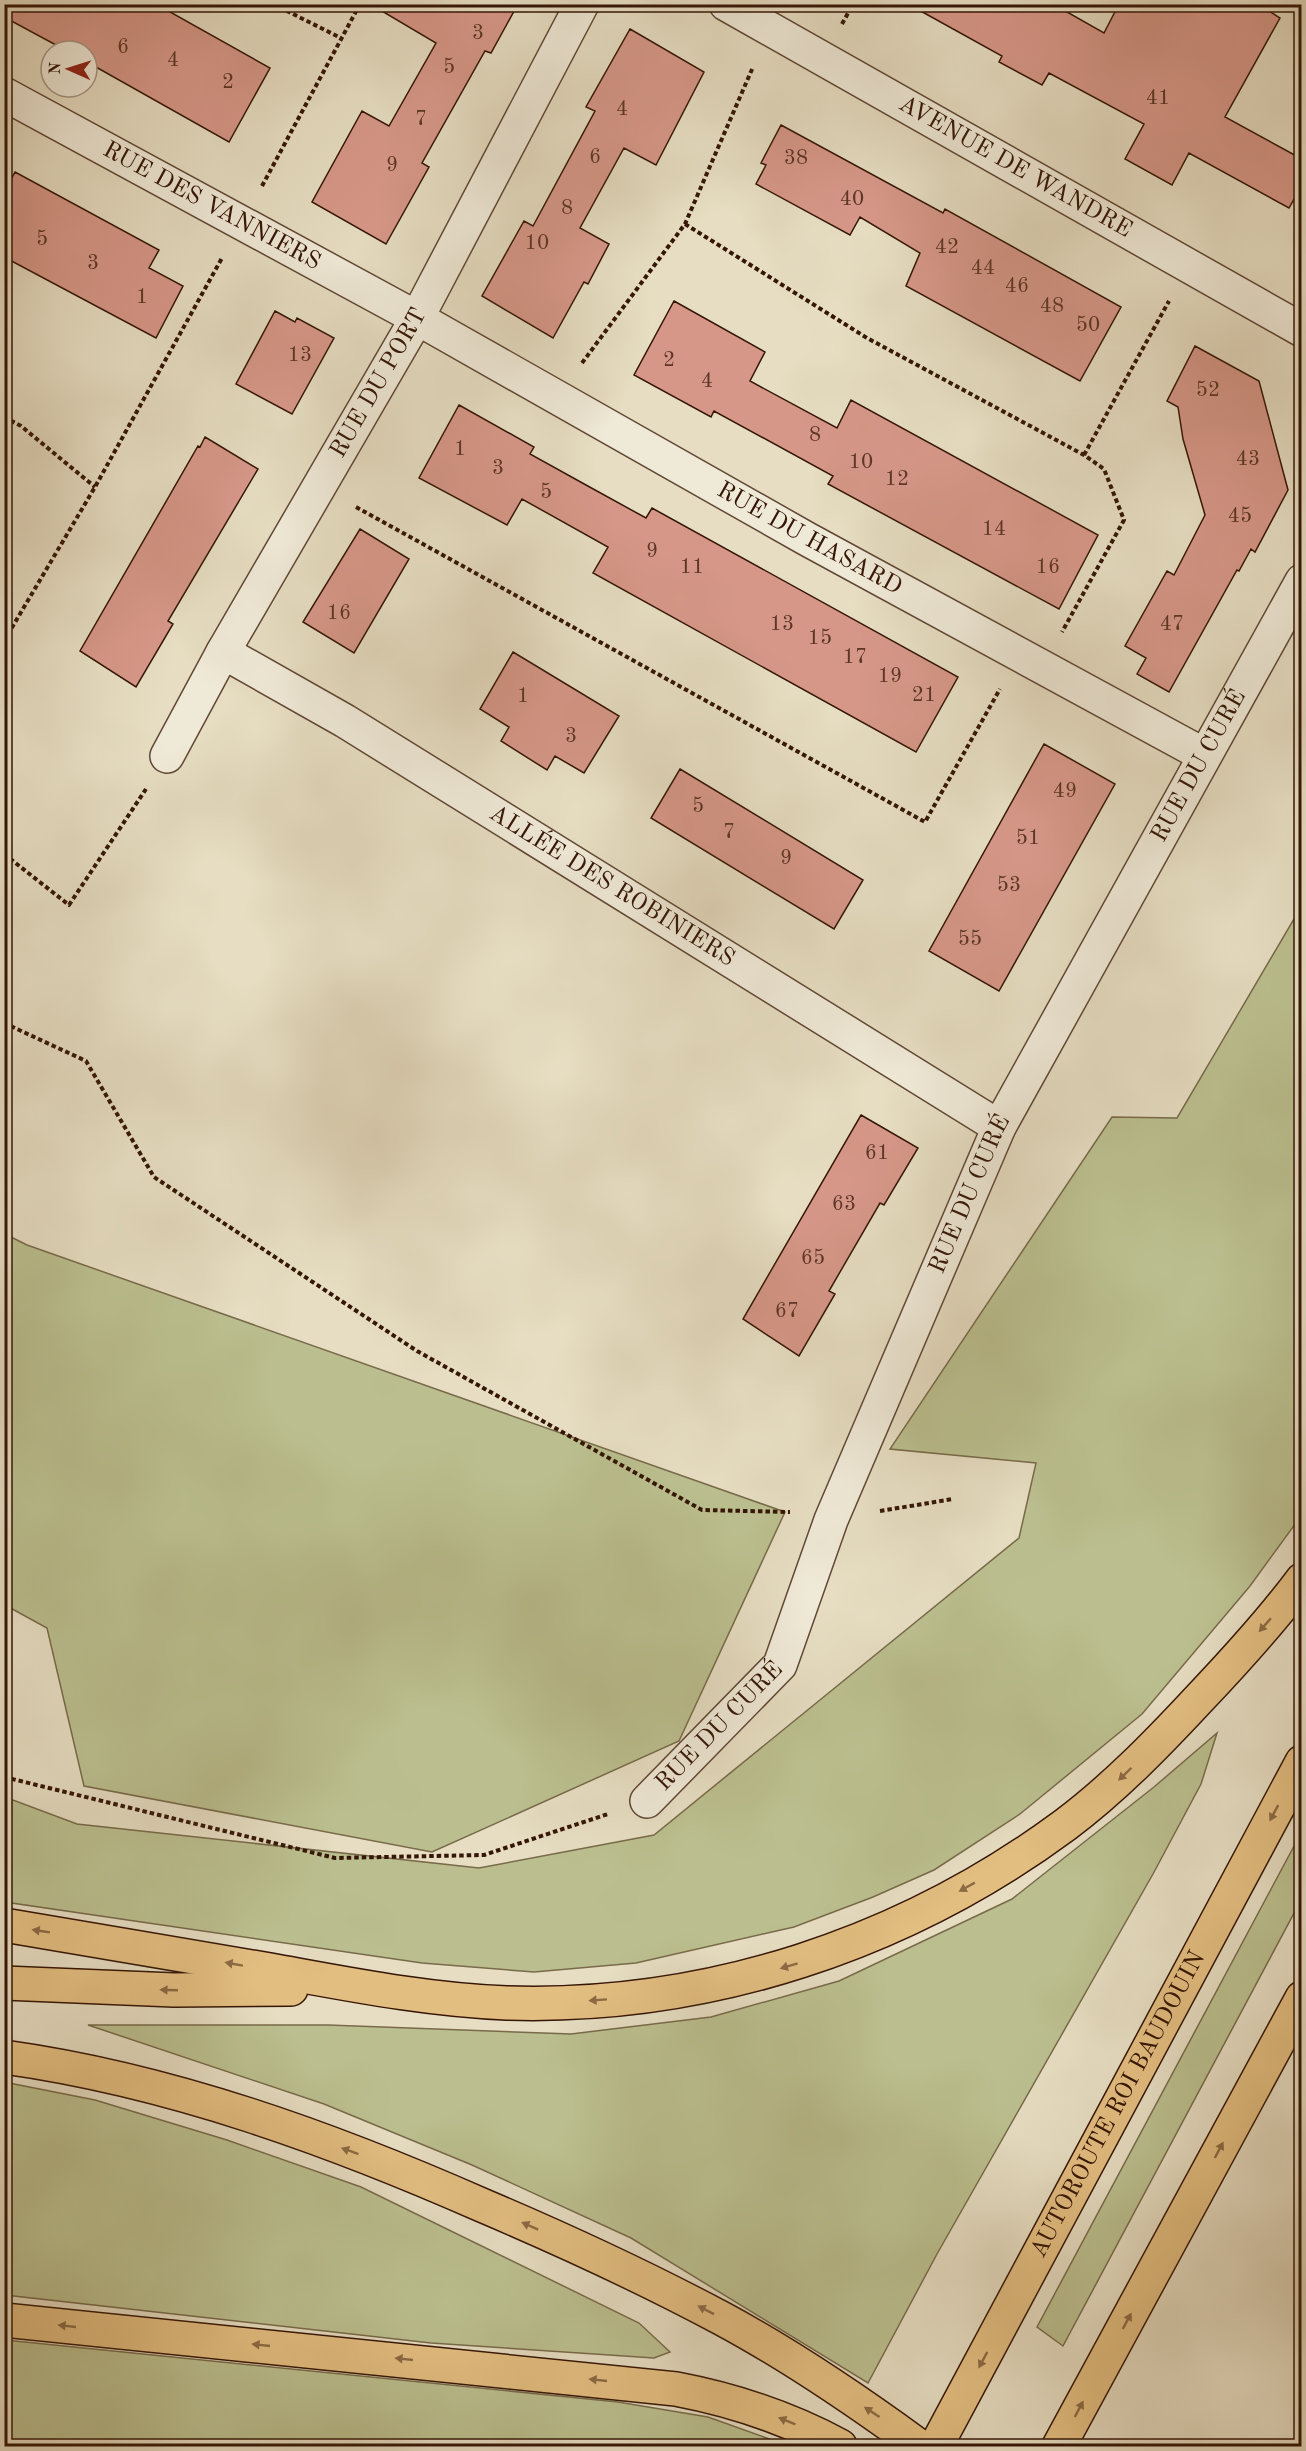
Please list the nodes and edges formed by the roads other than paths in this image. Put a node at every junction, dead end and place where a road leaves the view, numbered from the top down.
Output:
1 (582, 4) edge
2 (726, 4) edge
3 (4, 94) edge
4 (417, 318) junction
5 (1302, 330) edge
6 (1302, 581) edge
7 (223, 652) junction
8 (1204, 755) junction
9 (167, 756) road end
10 (999, 1127) junction
11 (1302, 1580) edge
12 (1302, 1762) edge
13 (647, 1801) road end
14 (4, 1925) edge
15 (4, 1983) edge
16 (374, 1989) junction
17 (1302, 1998) edge
18 (4, 2057) edge
19 (4, 2320) edge
20 (840, 2446) edge
21 (919, 2446) edge
22 (936, 2446) edge
23 (1059, 2446) edge

1 - 4 street, RUE DU PORT
2 - 5 street, AVENUE DE WANDRE
3 - 4 street, RUE DES VANNIERS
4 - 7 street, RUE DU PORT
4 - 8 street, RUE DU HASARD
6 - 8 street, RUE DU CURÉ
7 - 9 street, RUE DU PORT
7 - 10 street, ALLÉE DES ROBINIERS
8 - 10 street, RUE DU CURÉ
10 - 13 street, RUE DU CURÉ
11 -> 16 highway
12 -> 22 highway, AUTOROUTE ROI BAUDOUIN
16 -> 14 highway
16 -> 15 highway
23 -> 17 highway
21 -> 18 highway
20 -> 19 highway

